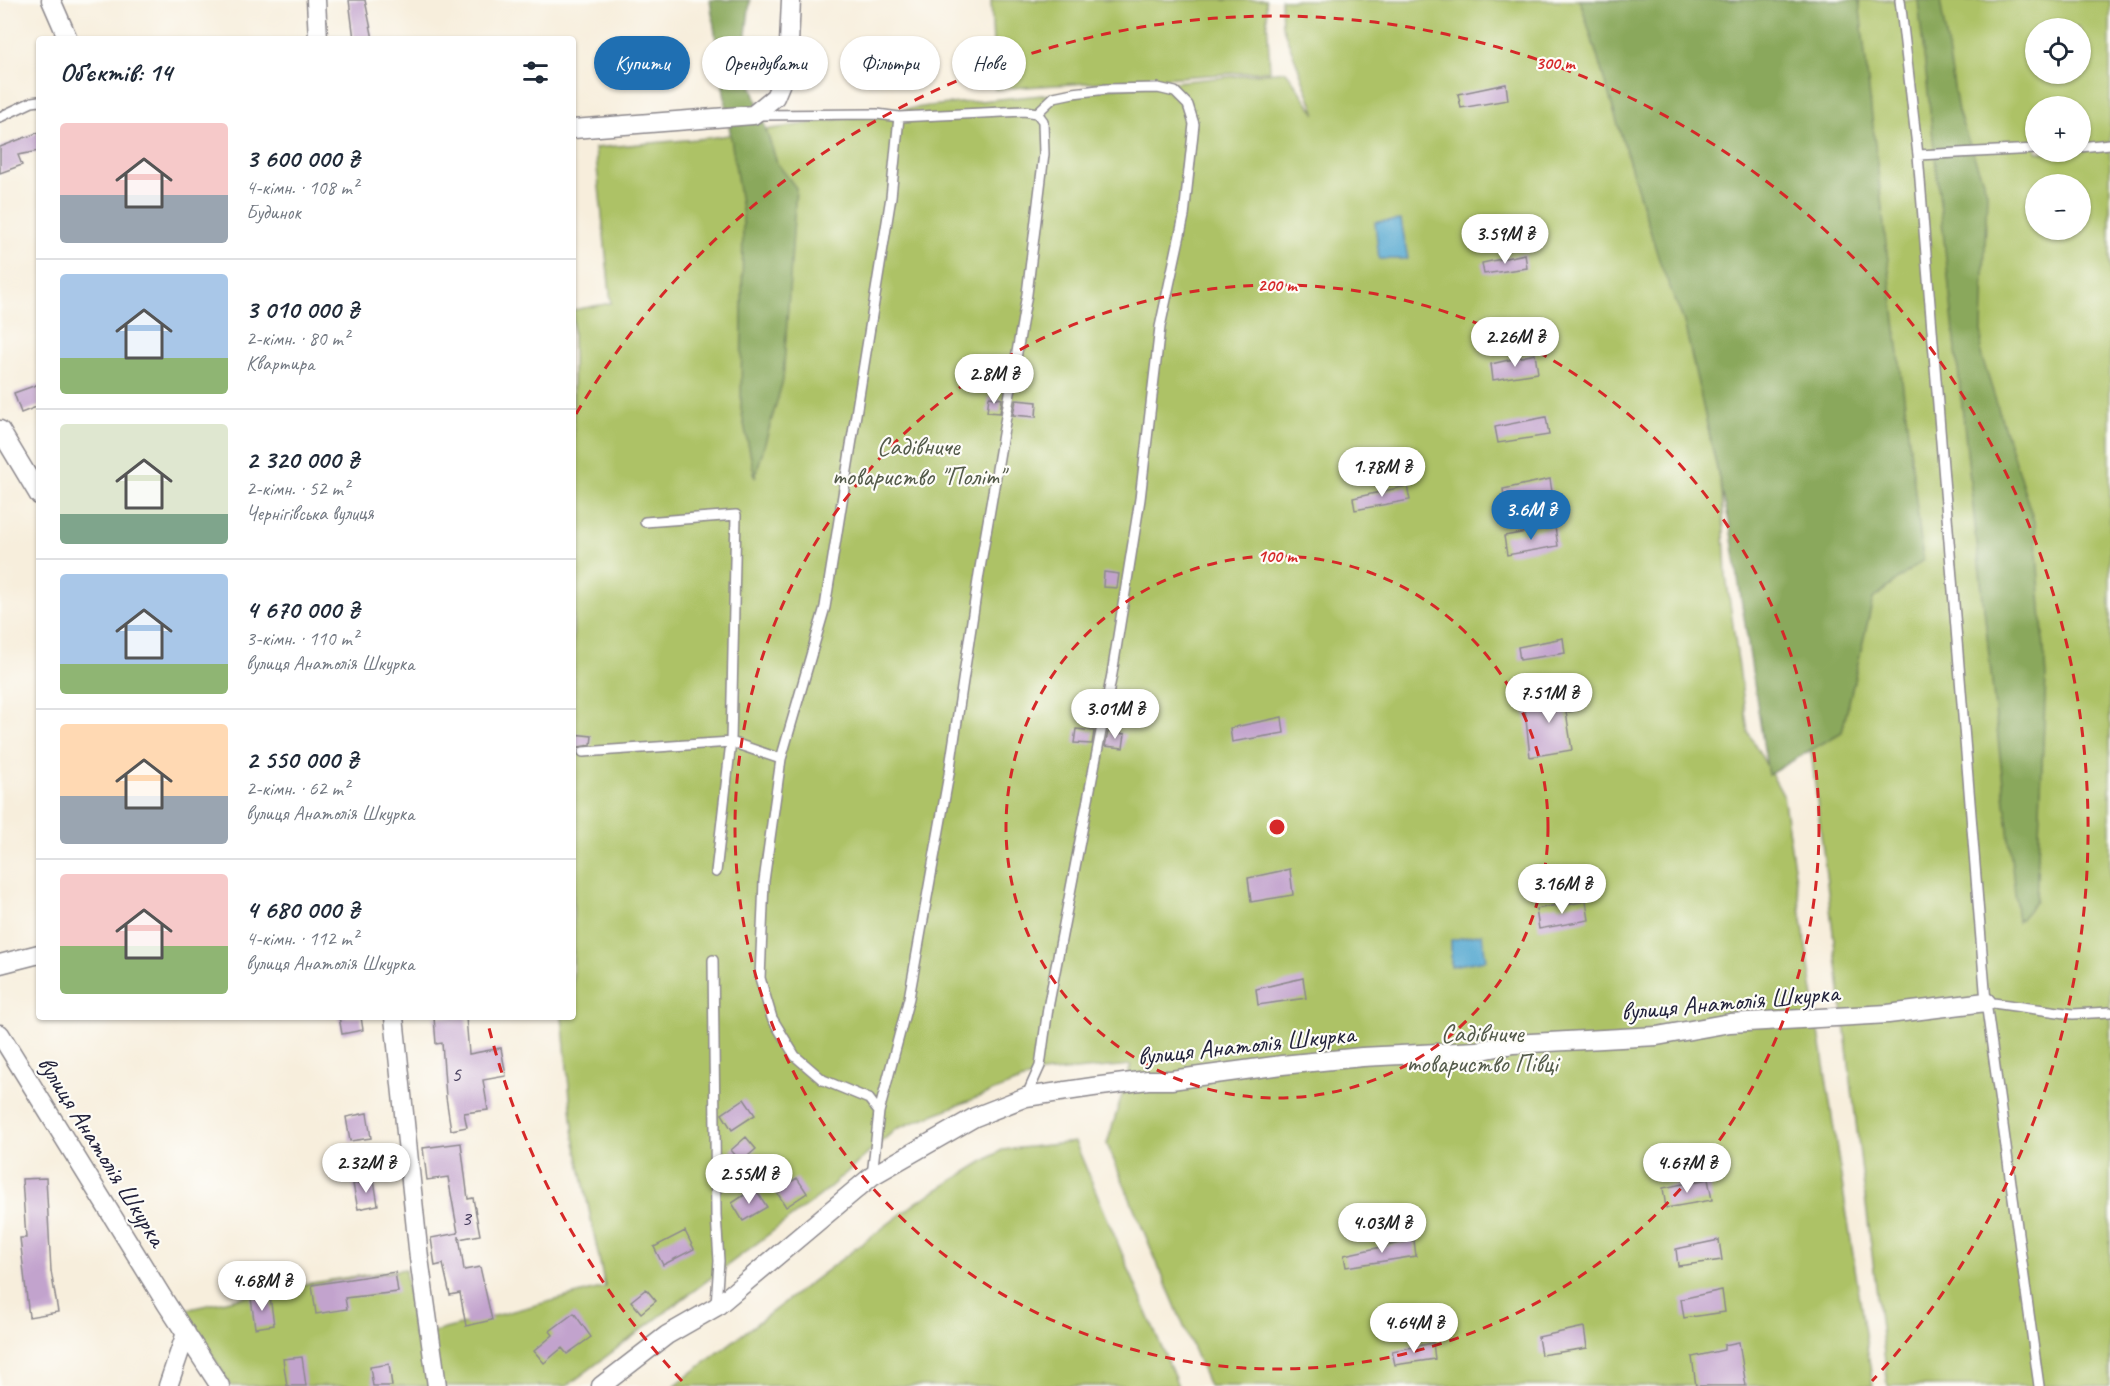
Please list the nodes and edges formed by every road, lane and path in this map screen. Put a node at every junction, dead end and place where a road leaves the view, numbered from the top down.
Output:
1 (51, 0) edge
2 (316, 0) edge
3 (791, 0) edge
4 (1900, 0) edge
5 (67, 36) edge
6 (318, 36) edge
7 (36, 101) edge
8 (1038, 113) junction
9 (753, 115) junction
10 (0, 117) edge
11 (899, 117) junction
12 (576, 129) edge
13 (2110, 144) edge
14 (2091, 146) edge
15 (2025, 150) edge
16 (1918, 155) junction
17 (0, 430) edge
18 (36, 490) edge
19 (645, 522) dead end
20 (731, 741) junction
21 (583, 752) dead end
22 (781, 759) junction
23 (716, 872) dead end
24 (36, 955) edge
25 (713, 960) dead end
26 (0, 964) edge
27 (1986, 1002) junction
28 (2110, 1012) edge
29 (394, 1020) edge
30 (0, 1034) edge
31 (1026, 1097) junction
32 (879, 1112) junction
33 (872, 1176) junction
34 (716, 1307) junction
35 (186, 1333) junction
36 (168, 1386) edge
37 (220, 1386) edge
38 (437, 1386) edge
39 (602, 1386) edge
40 (2039, 1386) edge

1 - 5 street
2 - 6 street
3 - 9 street
4 - 16 lane
7 - 10 lane
8 - 11 lane
8 - 31 lane
8 - 32 lane
9 - 11 lane
9 - 12 street
11 - 22 lane
13 - 14 lane
15 - 16 lane
16 - 27 lane
17 - 18 street
19 - 20 lane
20 - 21 lane
20 - 22 lane
20 - 23 lane
22 - 32 lane
24 - 26 street
25 - 34 lane
27 - 28 lane
27 - 31 street, вулиця Анатолія Шкурка
27 - 40 lane
29 - 38 street
30 - 35 street, вулиця Анатолія Шкурка
31 - 33 street, вулиця Анатолія Шкурка
32 - 33 lane
33 - 34 street, вулиця Анатолія Шкурка
34 - 39 street, вулиця Анатолія Шкурка
35 - 36 street
35 - 37 street, вулиця Анатолія Шкурка

